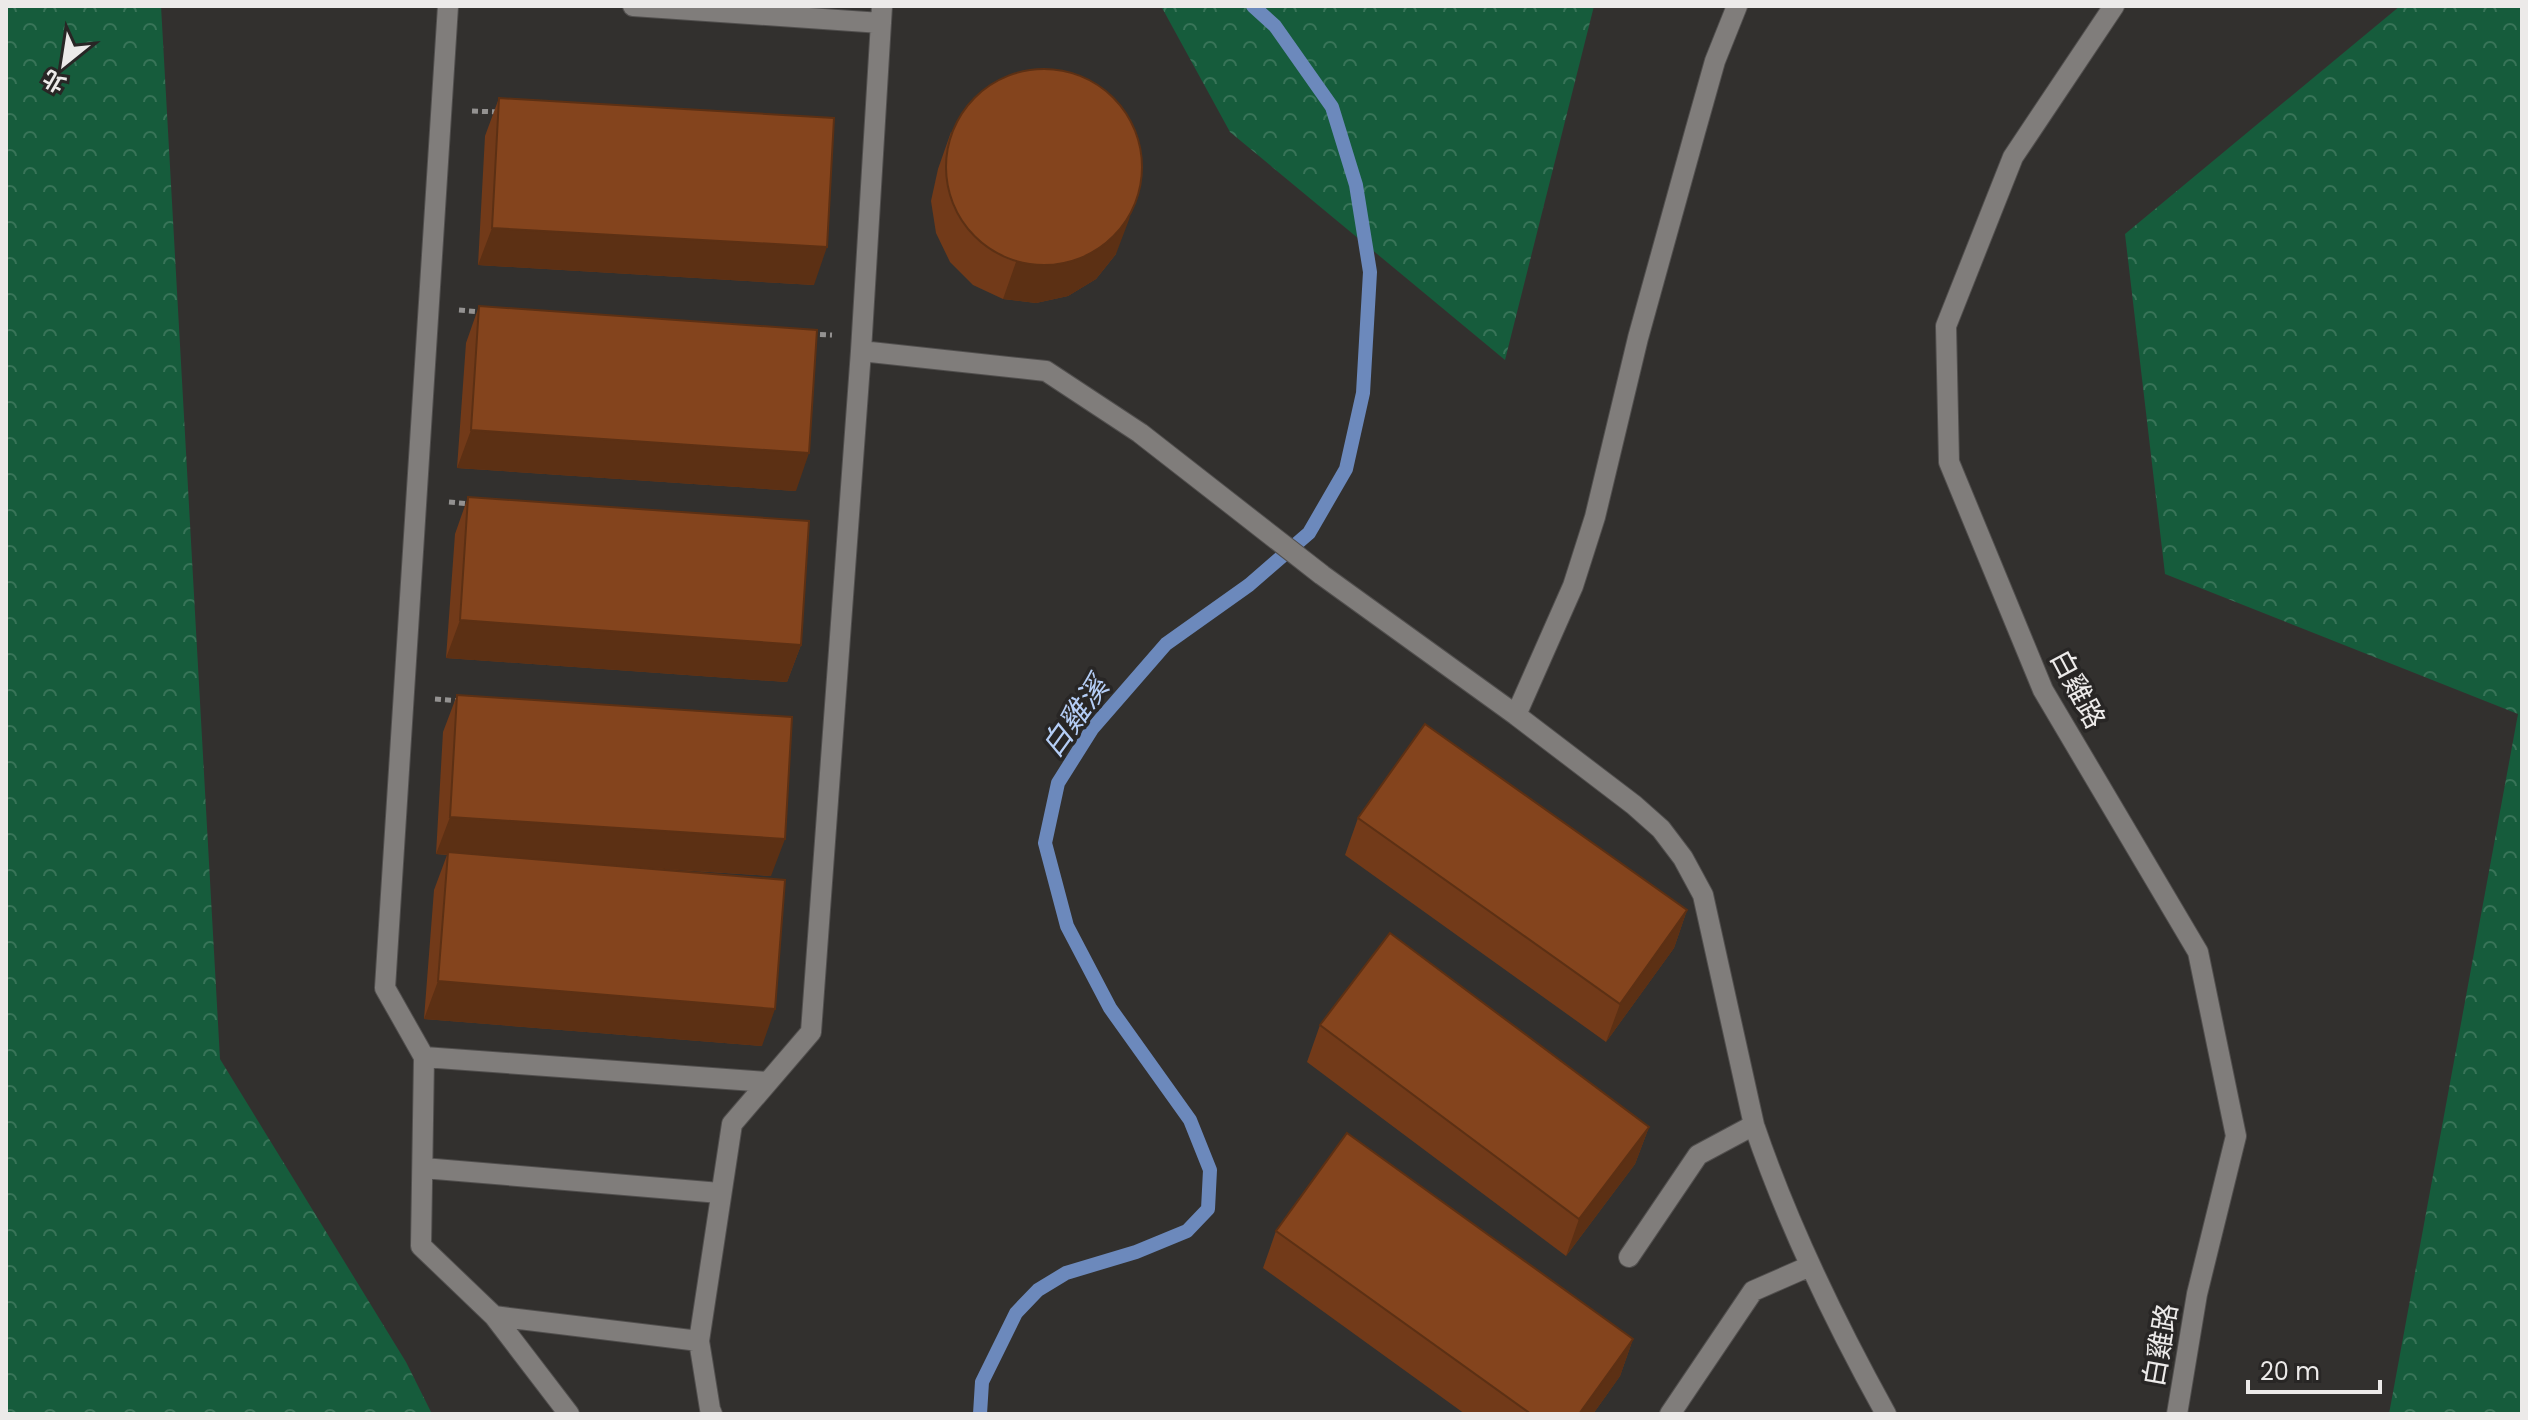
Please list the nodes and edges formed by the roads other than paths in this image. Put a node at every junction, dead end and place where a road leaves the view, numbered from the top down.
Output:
1 (448, 6) edge
2 (633, 6) edge
3 (1737, 6) edge
4 (2114, 6) edge
5 (882, 14) edge
6 (861, 344) junction
7 (1516, 715) junction
8 (424, 1057) junction
9 (767, 1082) junction
10 (1754, 1125) junction
11 (423, 1168) junction
12 (720, 1193) junction
13 (1629, 1257) dead end
14 (1810, 1266) junction
15 (494, 1316) junction
16 (699, 1341) junction
17 (569, 1414) edge
18 (712, 1414) edge
19 (1670, 1414) edge
20 (1886, 1414) edge
21 (2177, 1414) edge

1 - 8 street
2 - 5 street
3 - 7 street
4 - 21 street, 白雞路
5 - 6 street
6 - 7 street
6 - 9 street
7 - 10 street
8 - 9 street
8 - 11 street
9 - 12 street
10 - 13 street
10 - 14 street
11 - 12 street
11 - 15 street
12 - 16 street
14 - 19 street
14 - 20 street
15 - 16 street
15 - 17 street
16 - 18 street

